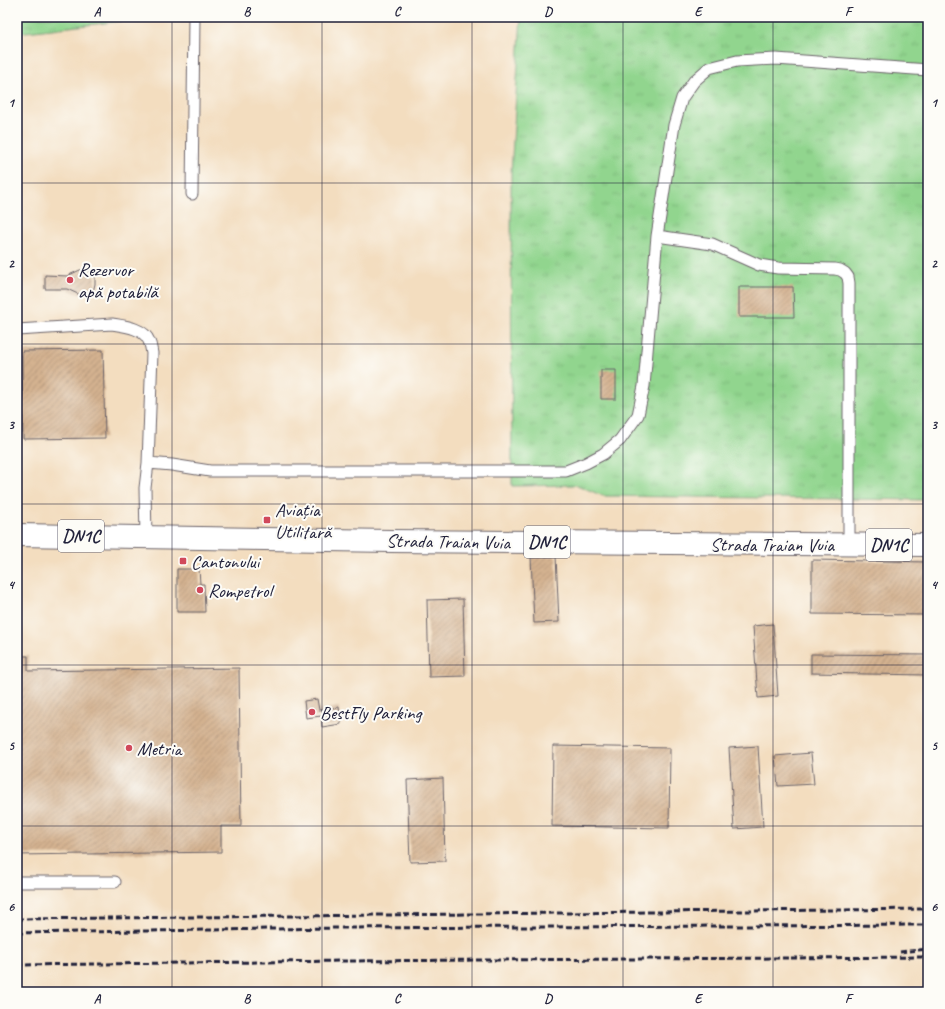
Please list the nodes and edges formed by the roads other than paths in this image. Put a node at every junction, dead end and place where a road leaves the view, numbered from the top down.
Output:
1 (194, 17) edge
2 (928, 70) edge
3 (192, 194) dead end
4 (657, 236) junction
5 (17, 330) edge
6 (148, 463) junction
7 (17, 535) edge
8 (146, 538) junction
9 (849, 545) junction
10 (928, 545) edge
11 (17, 882) edge
12 (115, 882) dead end

1 - 3 lane
2 - 4 lane
4 - 6 lane
4 - 9 lane
5 - 6 lane
6 - 8 lane
7 - 8 main road, Strada Traian Vuia / DN1C
8 - 9 main road, Strada Traian Vuia / DN1C
9 - 10 main road, Strada Traian Vuia / DN1C
11 - 12 lane

